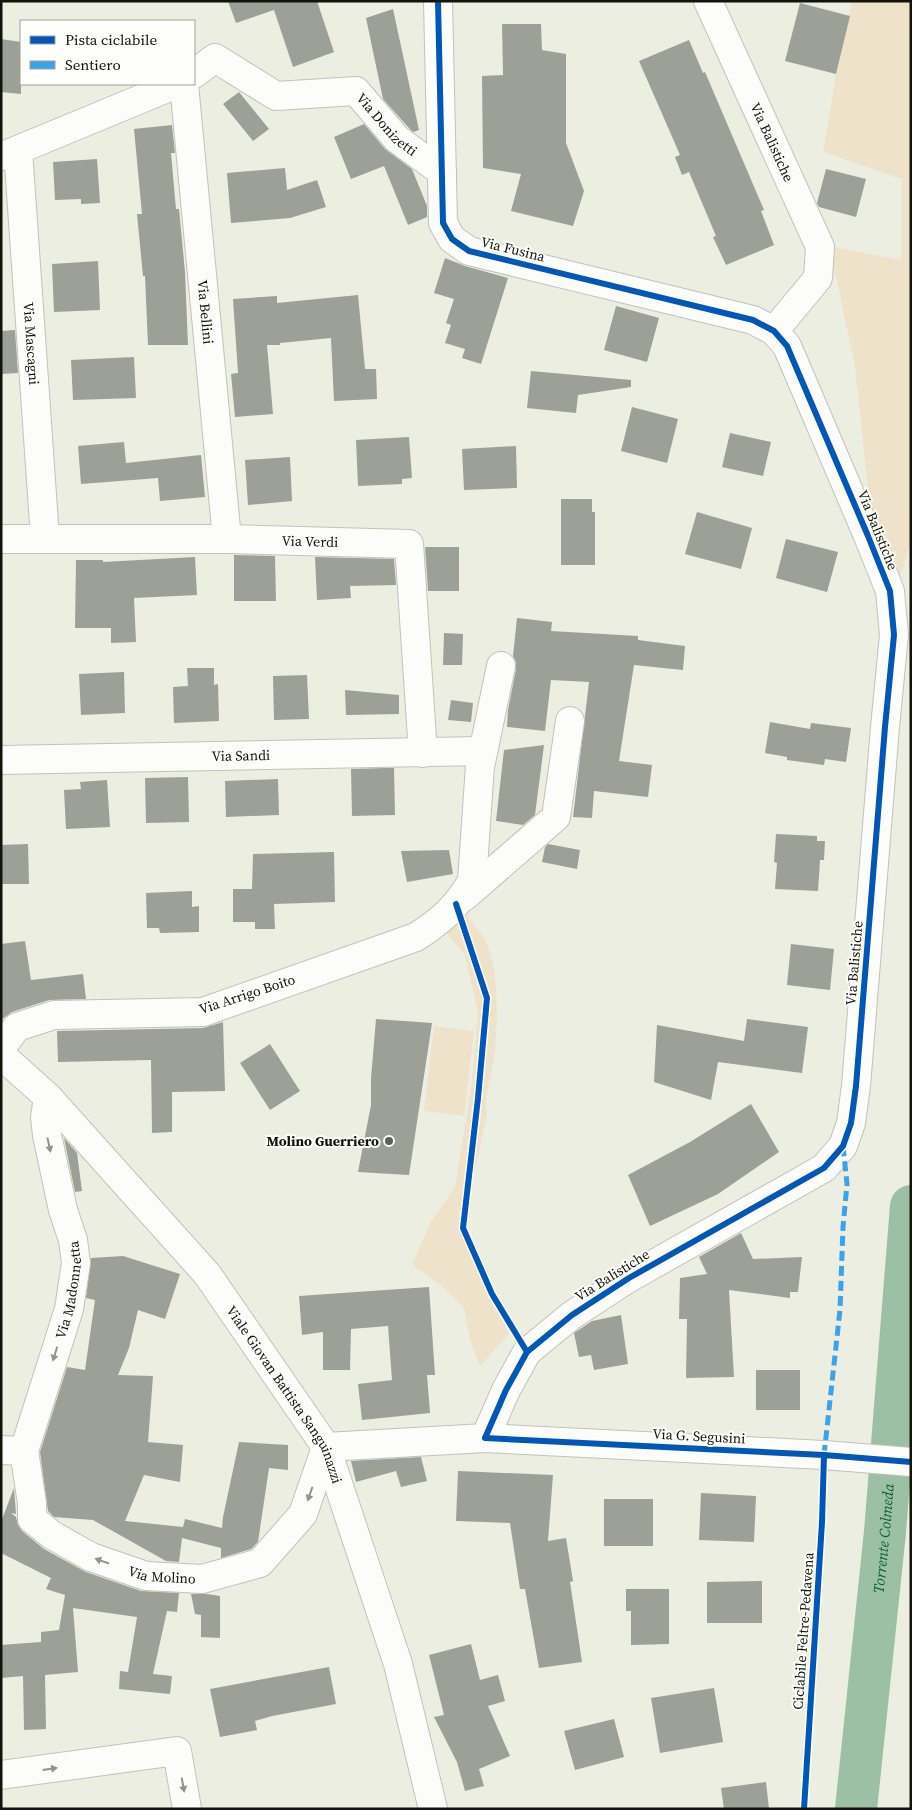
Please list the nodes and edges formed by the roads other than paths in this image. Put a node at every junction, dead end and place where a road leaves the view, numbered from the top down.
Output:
1 (438, 1) edge
2 (708, 1) edge
3 (195, 73) edge
4 (175, 85) edge
5 (184, 85) edge
6 (10, 153) edge
7 (442, 172) junction
8 (774, 330) junction
9 (45, 538) junction
10 (1, 539) edge
11 (227, 539) junction
12 (501, 666) dead end
13 (570, 721) dead end
14 (423, 753) junction
15 (481, 759) junction
16 (1, 760) edge
17 (456, 904) junction
18 (1, 1048) edge
19 (1, 1055) edge
20 (48, 1097) junction
21 (485, 1438) junction
22 (326, 1447) junction
23 (13, 1451) edge
24 (911, 1462) edge
25 (1, 1775) edge
26 (187, 1809) edge
27 (433, 1809) edge

1 - 7 street, Via Fusina
2 - 8 street, Via Balistiche
3 - 7 street, Via Donizetti
4 - 6 street
5 - 11 street, Via Bellini
6 - 9 street, Via Mascagni
7 - 8 street, Via Fusina
8 - 21 street, Via Balistiche
9 - 10 street, Via Verdi
9 - 11 street, Via Verdi
11 - 14 street, Via Verdi
12 - 15 street, Via Arrigo Boito
13 - 17 street, Via Arrigo Boito
14 - 15 street, Via Sandi
14 - 16 street, Via Sandi
15 - 17 street, Via Arrigo Boito
17 - 18 street, Via Arrigo Boito
19 - 20 street, Viale Giovan Battista Sanguinazzi
20 - 22 street, Viale Giovan Battista Sanguinazzi
20 -> 23 street, Via Madonnetta
21 - 22 street, Via G. Segusini
21 - 24 street, Via G. Segusini
22 -> 23 street, Via Molino
22 - 27 street, Viale Giovan Battista Sanguinazzi
25 -> 26 street

